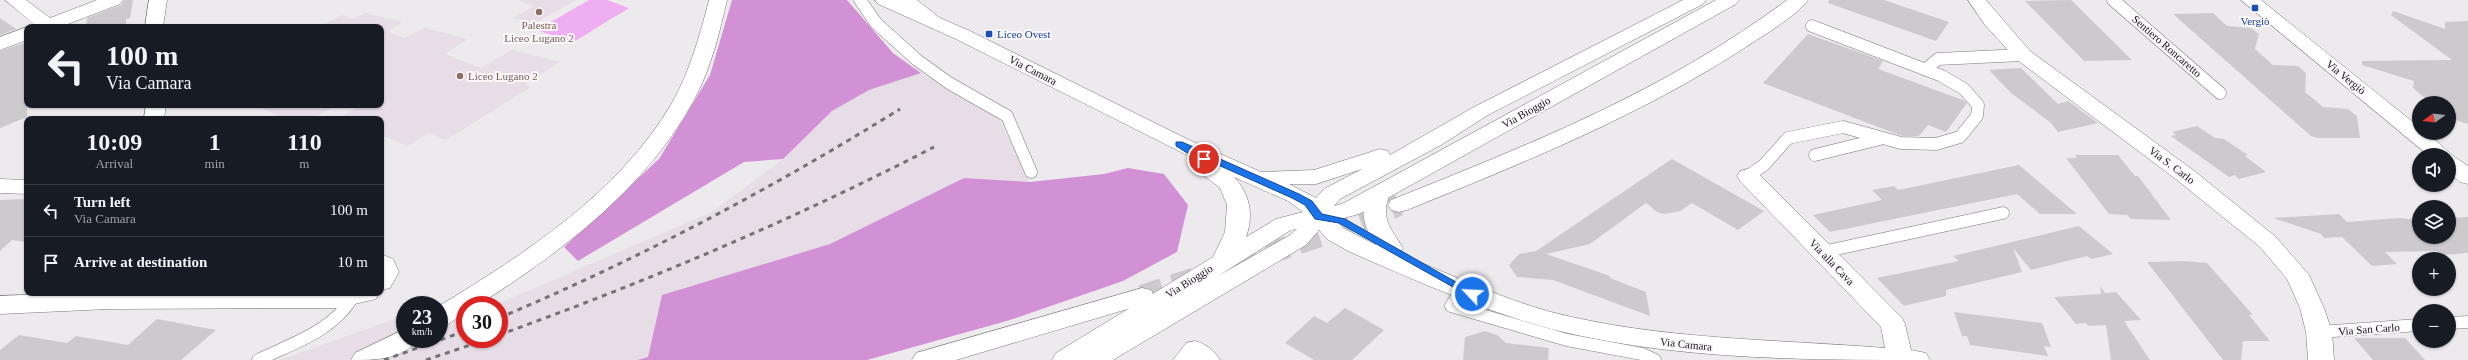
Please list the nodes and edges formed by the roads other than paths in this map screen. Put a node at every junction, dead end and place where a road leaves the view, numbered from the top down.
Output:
1 (14, 0) edge
2 (114, 0) edge
3 (158, 0) edge
4 (718, 0) edge
5 (860, 0) edge
6 (884, 0) edge
7 (905, 0) edge
8 (1697, 0) edge
9 (1730, 0) edge
10 (1799, 0) edge
11 (1977, 0) edge
12 (2113, 0) edge
13 (2250, 0) edge
14 (936, 22) junction
15 (44, 24) edge
16 (52, 24) edge
17 (154, 24) edge
18 (1812, 26) dead end
19 (24, 34) edge
20 (0, 44) edge
21 (2024, 55) junction
22 (1926, 69) junction
23 (2220, 93) dead end
24 (1481, 111) junction
25 (1881, 139) junction
26 (1179, 144) junction
27 (2432, 148) edge
28 (1815, 155) dead end
29 (2456, 167) edge
30 (1031, 172) dead end
31 (1748, 176) joint
32 (1254, 177) junction
33 (2468, 177) edge
34 (0, 186) edge
35 (24, 187) edge
36 (1379, 193) junction
37 (1400, 205) tunnel mouth
38 (2003, 213) dead end
39 (1319, 216) junction
40 (1391, 248) junction
41 (1822, 252) junction
42 (1224, 260) junction
43 (384, 264) edge
44 (384, 277) edge
45 (1462, 290) junction
46 (309, 296) edge
47 (358, 296) edge
48 (1142, 296) tunnel mouth
49 (0, 305) edge
50 (448, 312) edge
51 (2468, 322) edge
52 (2456, 323) edge
53 (2412, 325) edge
54 (2320, 332) junction
55 (396, 343) edge
56 (1723, 354) edge
57 (1908, 359) edge
58 (258, 360) edge
59 (364, 360) edge
60 (925, 360) edge
61 (1065, 360) edge
62 (1093, 360) edge
63 (1656, 360) edge
64 (2321, 360) edge

1 - 15 main road
2 - 16 main road
3 - 17 main road
4 - 50 main road
5 - 30 lane
6 - 14 main road, Via Camara
7 - 14 main road
8 - 24 main road, Via Bioggio
9 - 36 main road, Via Bioggio
10 - 37 main road
11 - 21 main road, Via S. Carlo
12 - 23 lane, Sentiero Roncaretto
13 - 27 main road, Via Vergiò
14 - 26 main road, Via Camara
18 - 22 lane
19 - 20 main road
21 - 22 lane
21 - 54 main road, Via S. Carlo
22 - 25 lane
24 - 32 main road
24 - 39 main road, Via Bioggio
25 - 28 lane
25 - 31 lane
26 - 32 main road, Via Camara
26 - 39 main road, Via Camara
26 - 42 main road
29 - 33 main road
31 - 41 main road, Via alla Cava
32 - 39 main road, Via Camara
34 - 35 main road
36 - 39 main road, Via Bioggio
36 - 40 main road
38 - 41 lane
39 - 40 main road, Via Camara
39 - 42 main road, Via Bioggio
39 - 45 main road, Via Camara
39 - 62 main road, Via Bioggio
40 - 45 main road, Via Camara
41 - 57 main road, Via alla Cava
42 - 61 main road, Via Bioggio
43 - 44 main road
45 - 56 main road, Via Camara
45 - 63 lane
46 - 49 main road
47 - 58 lane
48 - 60 main road
51 - 52 lane
53 - 54 lane, Via San Carlo
54 - 64 main road, Via S. Carlo
55 - 59 main road
56 - 57 main road, Via Camara

